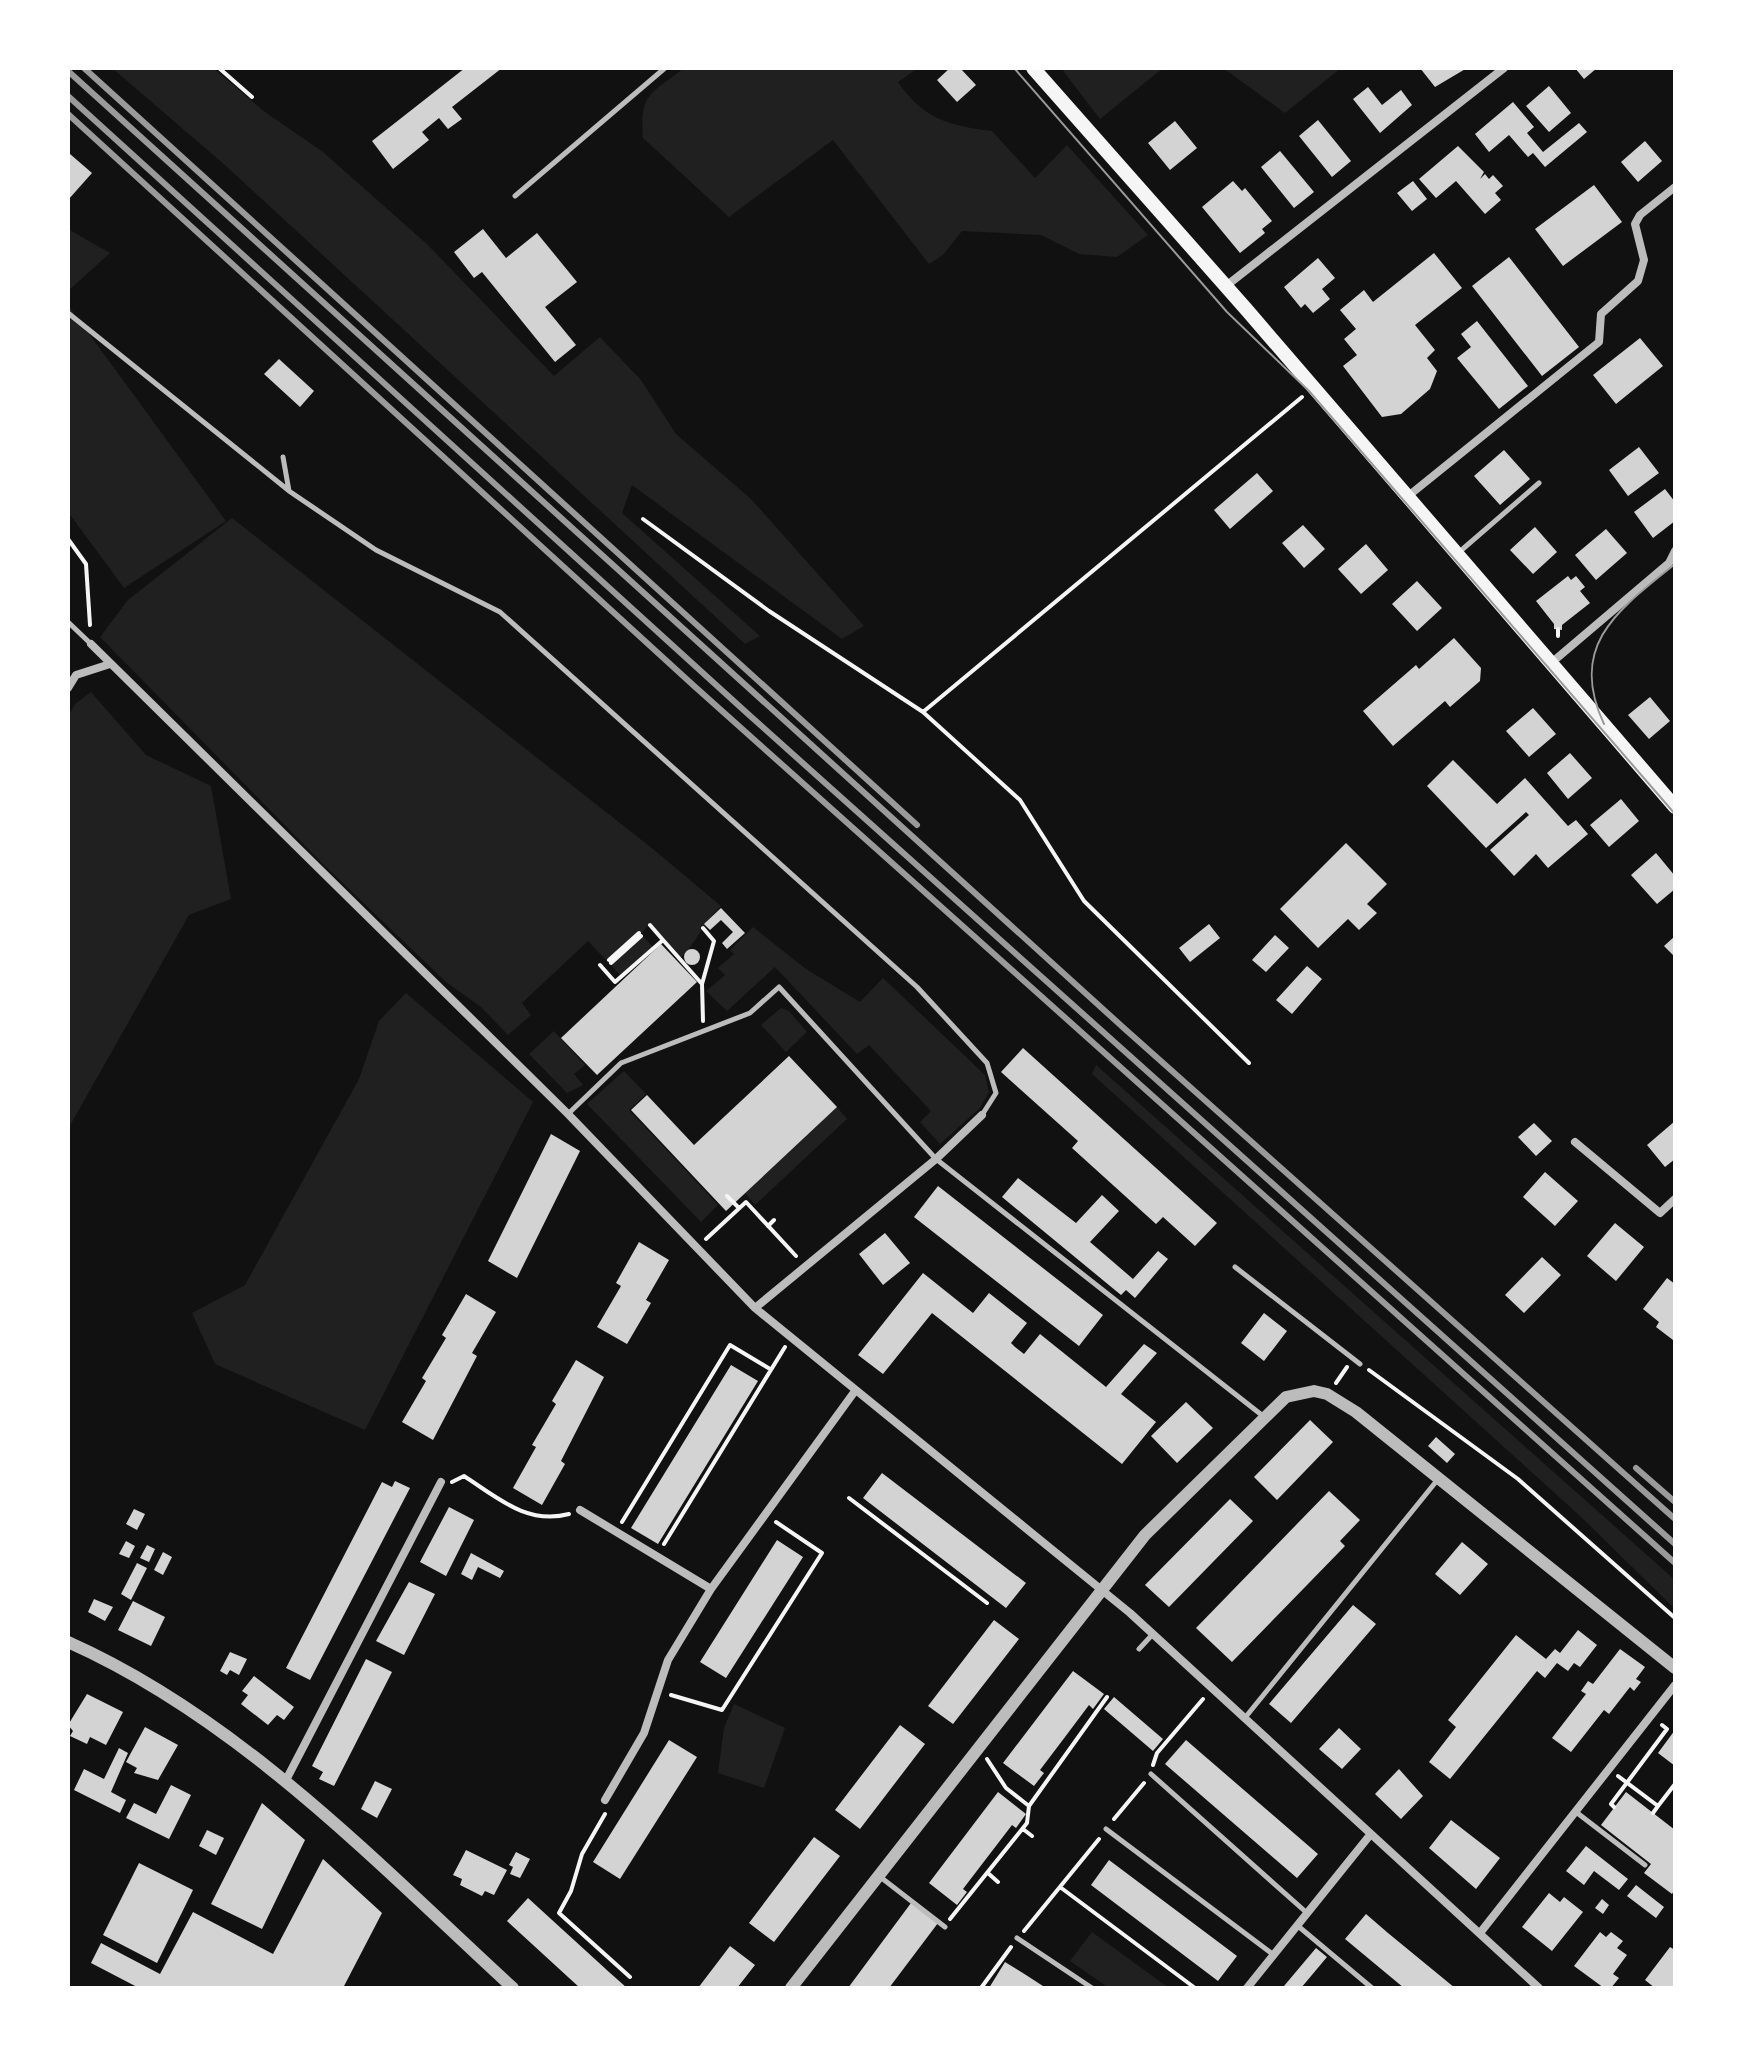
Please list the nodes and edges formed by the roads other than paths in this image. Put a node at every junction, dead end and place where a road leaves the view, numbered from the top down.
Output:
1 (665, 68) edge
2 (1033, 68) edge
3 (1504, 68) edge
4 (1675, 187) edge
5 (515, 196) dead end
6 (1226, 286) junction
7 (68, 313) edge
8 (283, 457) dead end
9 (1539, 483) dead end
10 (289, 491) junction
11 (1407, 497) junction
12 (1675, 551) edge
13 (1457, 555) junction
14 (1672, 560) edge
15 (68, 622) edge
16 (91, 644) joint
17 (110, 664) junction
18 (1550, 664) junction
19 (68, 688) edge
20 (1675, 807) edge
21 (568, 1114) junction
22 (982, 1115) joint
23 (1575, 1142) dead end
24 (936, 1159) junction
25 (1675, 1199) edge
26 (1235, 1267) dead end
27 (755, 1308) junction
28 (1360, 1364) road end
29 (855, 1391) junction
30 (1263, 1416) junction
31 (1439, 1478) junction
32 (441, 1482) dead end
33 (580, 1510) road end
34 (1101, 1588) junction
35 (711, 1589) junction
36 (1153, 1634) junction
37 (68, 1642) edge
38 (1139, 1649) dead end
39 (1675, 1668) edge
40 (1675, 1685) edge
41 (1244, 1720) junction
42 (1151, 1774) dead end
43 (285, 1782) junction
44 (605, 1800) road end
45 (1575, 1812) junction
46 (1106, 1829) dead end
47 (1370, 1835) junction
48 (1645, 1865) dead end
49 (878, 1875) junction
50 (1307, 1913) junction
51 (1297, 1925) junction
52 (945, 1927) road end
53 (1480, 1933) junction
54 (1017, 1938) dead end
55 (1274, 1955) junction
56 (513, 1988) edge
57 (791, 1988) edge
58 (1092, 1988) edge
59 (1247, 1988) edge
60 (1372, 1988) edge
61 (1539, 1988) edge

1 - 5 lane
2 - 6 main road
3 - 6 street
4 - 11 street
6 - 11 main road
7 - 10 lane
8 - 10 lane
9 - 13 lane
10 - 22 lane
11 - 13 main road
12 - 14 street
13 - 18 main road
14 - 18 street
15 - 16 lane
16 - 17 street
17 - 19 street
17 - 21 street
18 - 20 main road
21 - 24 lane
21 - 27 street
22 - 24 street
23 - 25 street
24 - 27 street
24 - 30 lane
26 - 28 lane
27 - 29 street
29 - 34 street
29 - 35 street
30 - 31 street
30 - 34 street
31 - 39 street
31 - 41 lane
32 - 43 street
33 - 35 street
34 - 36 street
34 - 49 street
35 - 44 street
36 - 38 lane
36 - 41 street
37 - 43 street
40 - 45 street
41 - 47 street
42 - 50 lane
43 - 56 street
45 - 48 lane
45 - 53 street
46 - 55 lane
47 - 50 street
47 - 53 street
49 - 52 lane
49 - 57 street
50 - 51 street
51 - 55 street
51 - 60 lane
53 - 61 street
54 - 58 lane
55 - 59 street

